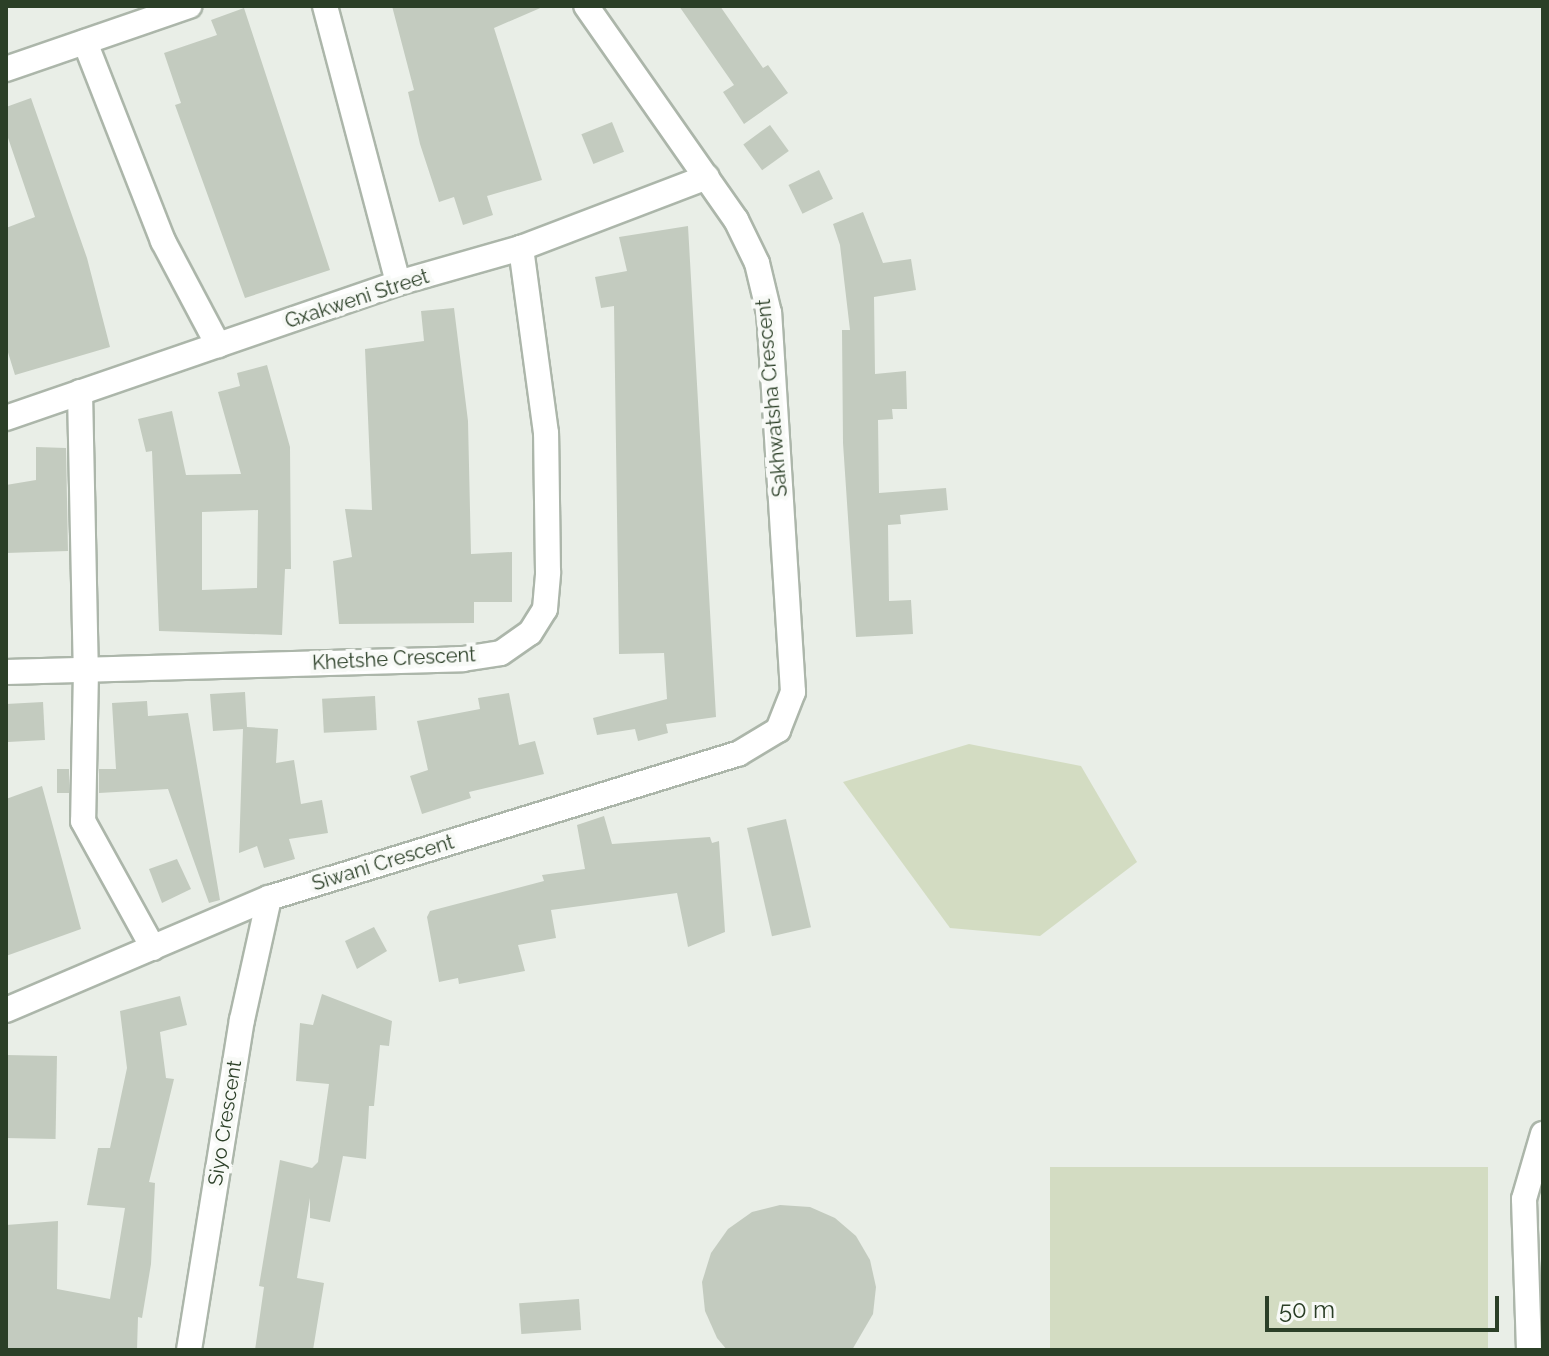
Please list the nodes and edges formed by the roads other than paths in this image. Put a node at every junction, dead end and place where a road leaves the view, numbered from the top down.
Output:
1 (189, 6) edge
2 (325, 6) edge
3 (586, 6) edge
4 (85, 42) junction
5 (6, 69) edge
6 (707, 177) junction
7 (521, 248) junction
8 (398, 283) junction
9 (218, 345) junction
10 (80, 392) junction
11 (6, 418) edge
12 (86, 670) junction
13 (6, 672) edge
14 (769, 740) joint
15 (269, 898) junction
16 (153, 948) junction
17 (6, 1010) edge
18 (1543, 1134) edge
19 (189, 1350) edge
20 (1529, 1350) edge

1 - 4 street
2 - 8 street
3 - 6 street, Sakhwatsha Crescent
4 - 5 street
4 - 9 street
6 - 7 street, Gxakweni Street
6 - 14 street, Sakhwatsha Crescent
7 - 8 street, Gxakweni Street
7 - 12 street, Khetshe Crescent
8 - 9 street, Gxakweni Street
9 - 10 street, Gxakweni Street
10 - 11 street, Gxakweni Street
10 - 12 street
12 - 13 street, Khetshe Crescent
12 - 16 street
14 - 15 street, Siwani Crescent
15 - 16 street, Siwani Crescent
15 - 19 street, Siyo Crescent
16 - 17 street, Siwani Crescent
18 - 20 street

